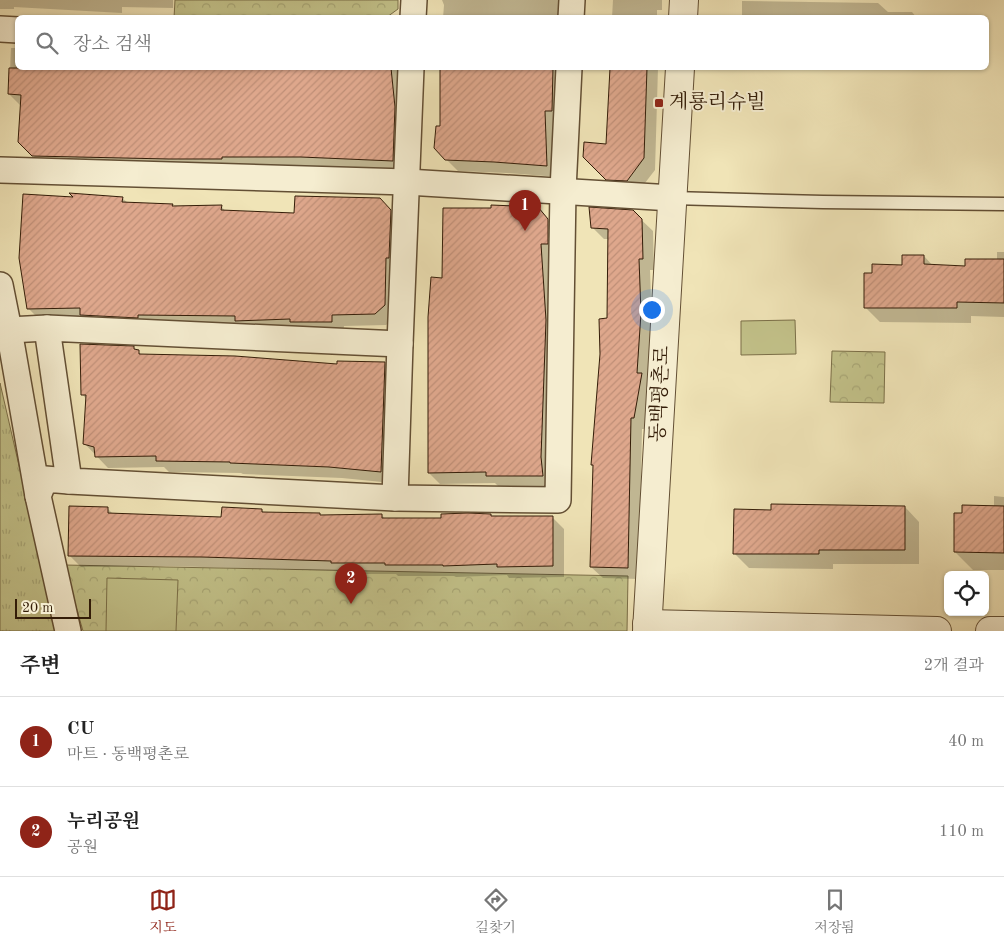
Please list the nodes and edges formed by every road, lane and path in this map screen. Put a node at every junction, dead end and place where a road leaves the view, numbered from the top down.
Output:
1 (414, 0) edge
2 (572, 0) edge
3 (684, 0) edge
4 (413, 15) edge
5 (571, 15) edge
6 (683, 15) edge
7 (0, 29) edge
8 (15, 30) edge
9 (411, 70) edge
10 (569, 70) edge
11 (680, 70) edge
12 (1, 164) edge
13 (407, 182) junction
14 (563, 190) junction
15 (672, 198) junction
16 (1004, 204) edge
17 (0, 285) edge
18 (47, 328) junction
19 (9, 330) junction
20 (400, 344) junction
21 (69, 481) junction
22 (38, 496) junction
23 (395, 498) junction
24 (647, 628) edge
25 (68, 631) edge
26 (937, 631) edge
27 (990, 631) edge
28 (1004, 631) edge

1 - 4 street
2 - 5 street
3 - 6 street
7 - 8 street
9 - 13 street
10 - 14 street
11 - 15 street, 동백평촌로
12 - 13 street
13 - 14 street
13 - 20 street
14 - 15 street
14 - 23 street
15 - 16 lane
15 - 24 street, 동백평촌로
17 - 19 street
18 - 19 street
18 - 20 street
18 - 21 street
19 - 22 street
20 - 23 street
21 - 22 street
21 - 23 street
22 - 25 street
24 - 26 street
27 - 28 street

